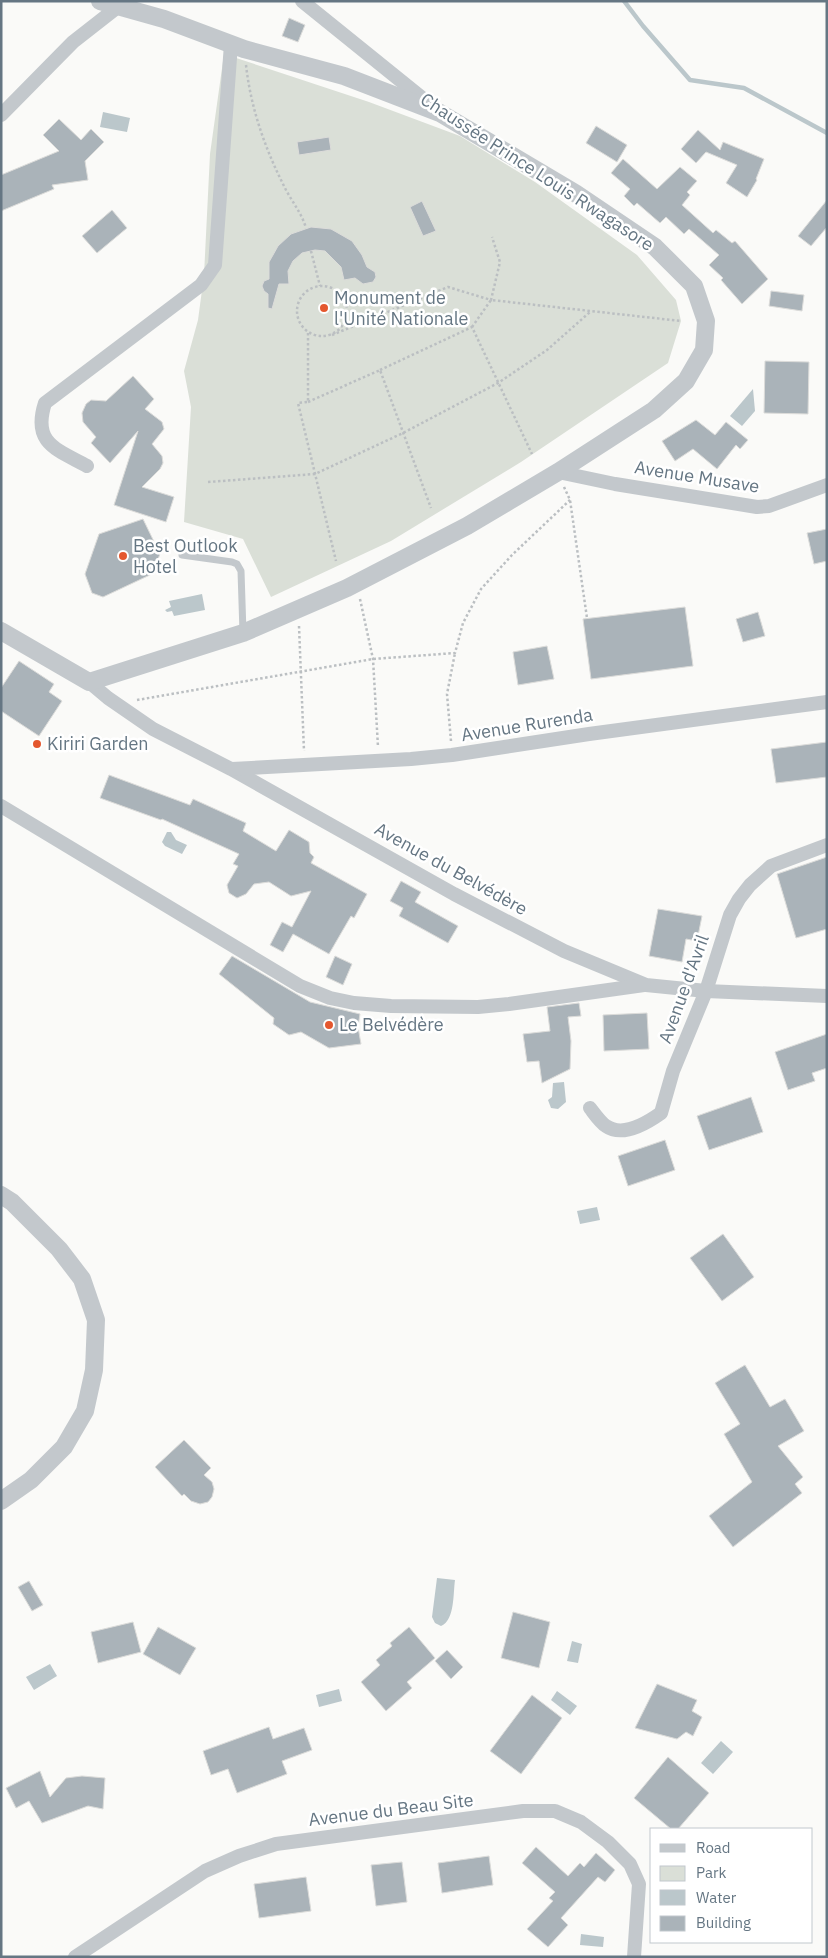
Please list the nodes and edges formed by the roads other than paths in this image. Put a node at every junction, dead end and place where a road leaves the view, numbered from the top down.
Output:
1 (100, 1) edge
2 (302, 1) edge
3 (119, 6) junction
4 (238, 47) junction
5 (440, 113) junction
6 (1, 115) edge
7 (87, 466) dead end
8 (558, 472) junction
9 (827, 485) edge
10 (182, 555) dead end
11 (1, 631) edge
12 (243, 633) junction
13 (89, 682) junction
14 (827, 702) edge
15 (232, 768) junction
16 (1, 806) edge
17 (827, 846) edge
18 (646, 984) junction
19 (706, 991) junction
20 (827, 996) edge
21 (590, 1108) dead end
22 (1, 1195) edge
23 (1, 1501) edge
24 (75, 1957) edge
25 (634, 1957) edge

1 - 3 street
2 - 5 street, Chaussée Prince Louis Rwagasore
3 - 4 street
3 - 6 street
4 - 5 street
4 - 7 street
5 - 8 street, Chaussée Prince Louis Rwagasore
8 - 9 street, Avenue Musave
8 - 12 street, Chaussée Prince Louis Rwagasore
10 - 12 lane
11 - 13 street
12 - 13 street, Chaussée Prince Louis Rwagasore
13 - 15 street, Avenue du Belvédère
14 - 15 street, Avenue Rurenda
15 - 18 street, Avenue du Belvédère
16 - 18 street
17 - 19 street, Avenue d'Avril
18 - 19 street, Avenue du Belvédère
19 - 20 street, Avenue du Belvédère
19 - 21 street, Avenue d'Avril
22 - 23 street
24 - 25 street, Avenue du Beau Site

